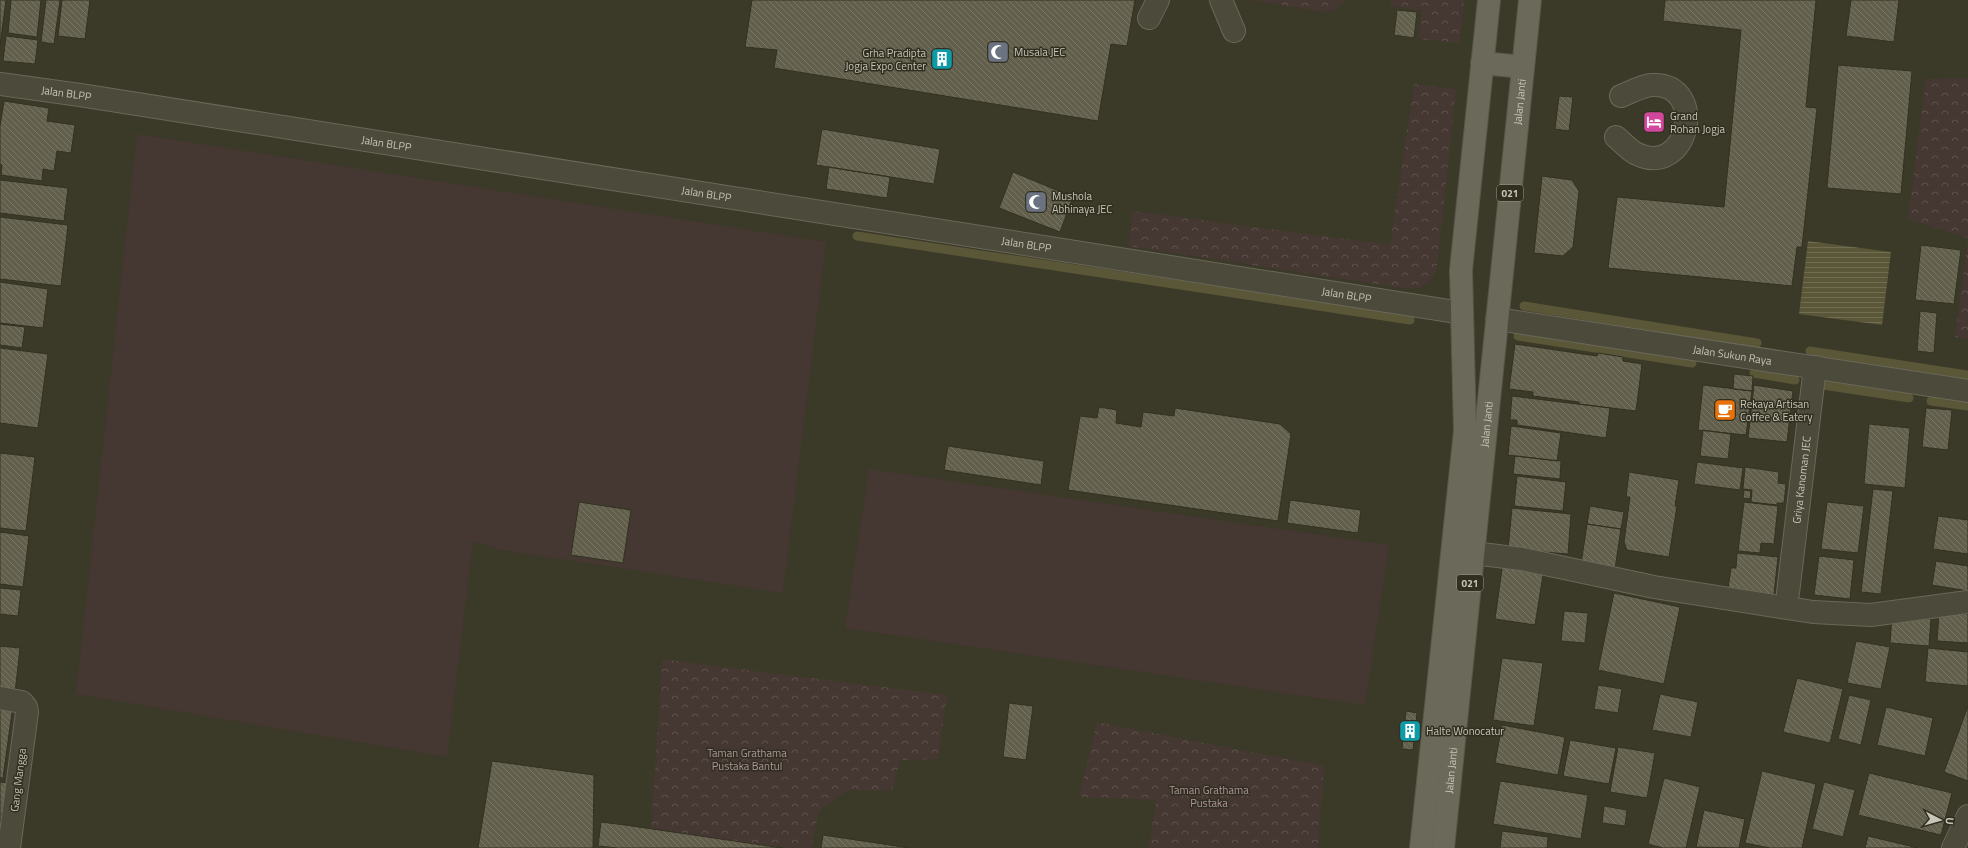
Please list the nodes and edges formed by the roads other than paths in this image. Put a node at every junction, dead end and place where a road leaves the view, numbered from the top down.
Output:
1 (1221, 0) edge
2 (1488, 0) edge
3 (1530, 0) edge
4 (1234, 31) dead end
5 (1482, 63) junction
6 (1523, 67) junction
7 (0, 84) edge
8 (1621, 96) dead end
9 (1616, 137) dead end
10 (1462, 312) junction
11 (1497, 319) junction
12 (1815, 367) junction
13 (1968, 391) edge
14 (1473, 553) junction
15 (1788, 593) dead end
16 (1968, 602) edge
17 (0, 698) edge
18 (1968, 816) edge
19 (9, 848) edge
20 (1421, 848) edge
21 (1442, 848) edge
22 (1953, 848) edge

1 - 4 street
2 - 5 main road, Jalan Janti / 021
3 - 6 main road, Jalan Janti / 021
5 - 6 main road
5 - 10 main road, Jalan Janti / 021
6 - 11 main road, Jalan Janti / 021
7 - 10 street, Jalan BLPP
8 - 9 street
10 - 20 main road, Jalan Janti / 021
11 - 12 street, Jalan Sukun Raya
11 - 14 main road, Jalan Janti / 021
12 - 13 street, Jalan Sukun Raya
12 - 15 street, Griya Kanoman JEC
14 - 16 street
14 - 21 main road, Jalan Janti / 021
17 - 19 street, Gang Mangga
18 - 22 street

